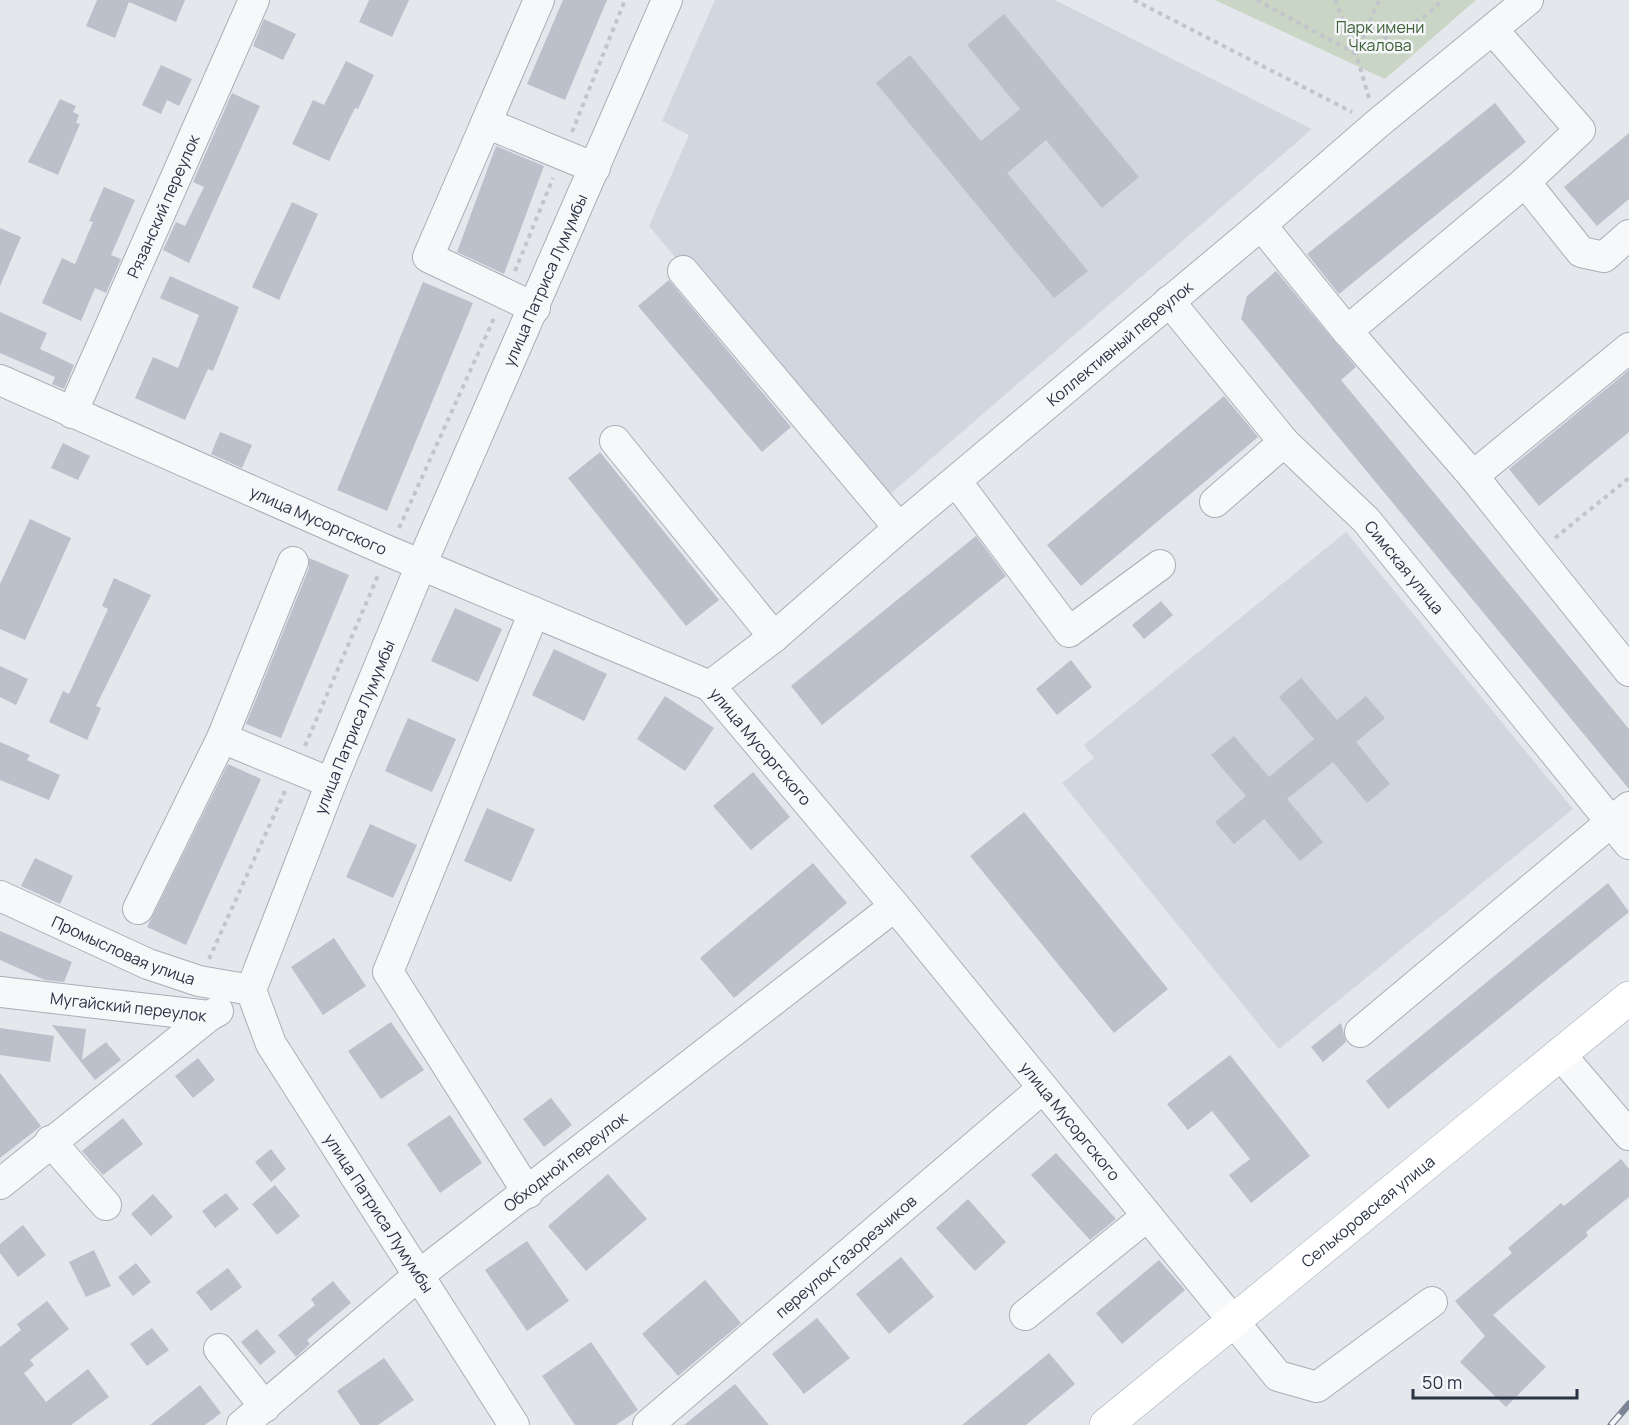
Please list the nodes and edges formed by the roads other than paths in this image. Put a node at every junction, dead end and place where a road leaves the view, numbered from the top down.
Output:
1 (254, 0) edge
2 (538, 0) edge
3 (667, 0) edge
4 (1528, 0) edge
5 (1494, 31) junction
6 (486, 123) junction
7 (595, 168) junction
8 (1525, 182) junction
9 (1261, 225) junction
10 (1629, 235) edge
11 (683, 271) dead end
12 (1169, 301) junction
13 (535, 308) junction
14 (1347, 331) junction
15 (1629, 348) edge
16 (0, 380) edge
17 (72, 413) junction
18 (615, 441) dead end
19 (1284, 442) junction
20 (1473, 476) junction
21 (956, 482) junction
22 (1215, 502) dead end
23 (900, 528) junction
24 (293, 562) dead end
25 (421, 565) junction
26 (1160, 565) dead end
27 (534, 612) junction
28 (774, 637) junction
29 (1629, 671) edge
30 (710, 686) junction
31 (222, 738) junction
32 (331, 783) junction
33 (1623, 824) edge
34 (0, 896) edge
35 (895, 906) junction
36 (138, 909) dead end
37 (251, 990) junction
38 (0, 992) edge
39 (1629, 998) edge
40 (209, 1016) junction
41 (1360, 1032) dead end
42 (1560, 1054) junction
43 (1043, 1088) junction
44 (1629, 1135) edge
45 (50, 1141) junction
46 (2, 1177) edge
47 (528, 1193) junction
48 (106, 1205) dead end
49 (1146, 1217) junction
50 (419, 1275) junction
51 (1432, 1302) dead end
52 (1025, 1315) dead end
53 (1232, 1323) junction
54 (219, 1349) dead end
55 (254, 1416) edge
56 (514, 1425) edge
57 (648, 1425) edge
58 (1106, 1425) edge

1 - 17 street, Рязанский переулок
2 - 6 street
3 - 7 street, улица Патриса Лумумбы
4 - 5 street, Коллективный переулок
5 - 8 street
5 - 9 street, Коллективный переулок
6 - 7 street
6 - 13 street
7 - 13 street, улица Патриса Лумумбы
8 - 10 street
8 - 14 street
9 - 12 street, Коллективный переулок
9 - 14 street
11 - 23 street
12 - 19 street, Симская улица
12 - 21 street, Коллективный переулок
13 - 25 street, улица Патриса Лумумбы
14 - 20 street
15 - 20 street
16 - 17 street, улица Мусоргского
17 - 25 street, улица Мусоргского
18 - 28 street
19 - 22 street
19 - 33 street, Симская улица
20 - 29 street
21 - 23 street, Коллективный переулок
21 - 26 street
23 - 28 street, Коллективный переулок
24 - 31 street
25 - 27 street, улица Мусоргского
25 - 32 street, улица Патриса Лумумбы
27 - 30 street, улица Мусоргского
27 - 47 street
28 - 30 street, Коллективный переулок
30 - 35 street, улица Мусоргского
31 - 32 street
31 - 36 street
32 - 37 street, улица Патриса Лумумбы
33 - 41 street
34 - 37 street, Промысловая улица
35 - 43 street, улица Мусоргского
35 - 47 street, Обходной переулок
37 - 40 street, Мугайский переулок
37 - 50 street, улица Патриса Лумумбы
38 - 40 street, Мугайский переулок
39 - 42 main road, Селькоровская улица
40 - 45 street
42 - 44 street
42 - 53 main road, Селькоровская улица
43 - 49 street, улица Мусоргского
43 - 57 street, переулок Газорезчиков
45 - 46 street
45 - 48 street
47 - 50 street, Обходной переулок
49 - 52 street
49 - 53 street, улица Мусоргского
50 - 55 street, Обходной переулок
50 - 56 street, улица Патриса Лумумбы
51 - 53 street, улица Мусоргского
53 - 58 main road, Селькоровская улица
54 - 55 street

